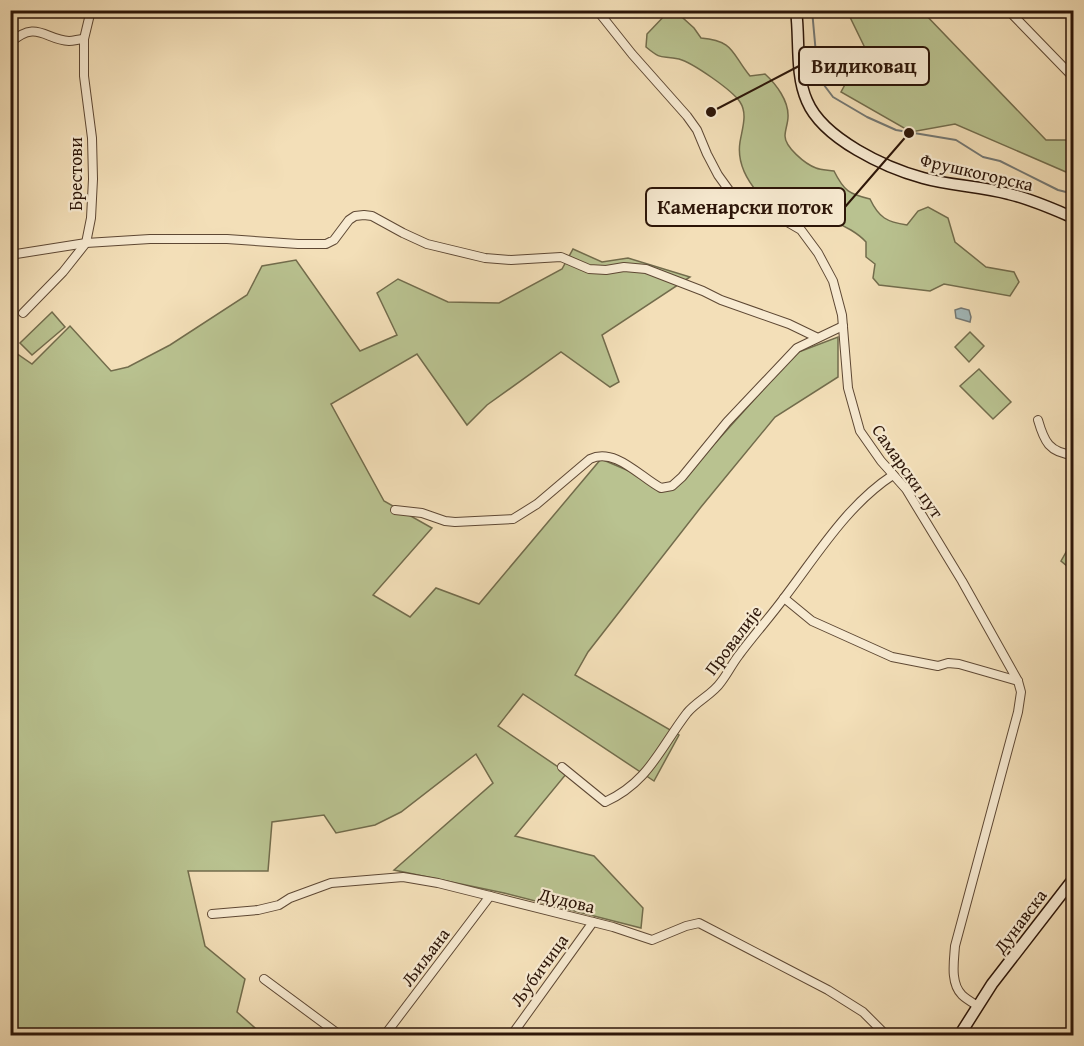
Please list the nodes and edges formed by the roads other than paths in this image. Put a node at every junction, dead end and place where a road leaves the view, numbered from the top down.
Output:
1 (91, 10) edge
2 (597, 10) edge
3 (796, 10) edge
4 (1008, 10) edge
5 (84, 39) junction
6 (10, 43) edge
7 (1074, 78) edge
8 (1074, 218) edge
9 (86, 243) junction
10 (10, 255) edge
11 (23, 313) dead end
12 (843, 326) junction
13 (816, 337) junction
14 (1038, 420) dead end
15 (1074, 455) edge
16 (893, 475) junction
17 (395, 510) dead end
18 (784, 598) junction
19 (1018, 681) junction
20 (562, 767) dead end
21 (1074, 879) edge
22 (490, 896) junction
23 (212, 914) dead end
24 (593, 922) junction
25 (264, 979) dead end
26 (978, 1006) junction
27 (341, 1035) edge
28 (384, 1035) edge
29 (511, 1035) edge
30 (887, 1035) edge
31 (959, 1035) edge

1 - 5 street, Брестови
2 - 12 street, Самарски пут
3 - 8 street, Фрушкогорска
4 - 7 street
5 - 6 street
5 - 9 street, Брестови
9 - 10 street
9 - 11 street, Брестови
9 - 13 street
12 - 13 street
12 - 16 street, Самарски пут
13 - 17 street
14 - 15 street
16 - 18 street, Провалије
16 - 19 street, Самарски пут
18 - 19 street
18 - 20 street, Провалије
19 - 26 street, Самарски пут
21 - 26 street, Дунавска
22 - 23 street, Дудова
22 - 24 street, Дудова
22 - 28 street, Љиљана
24 - 29 street, Љубичица
24 - 30 street, Дудова
25 - 27 street
26 - 31 street, Дунавска

